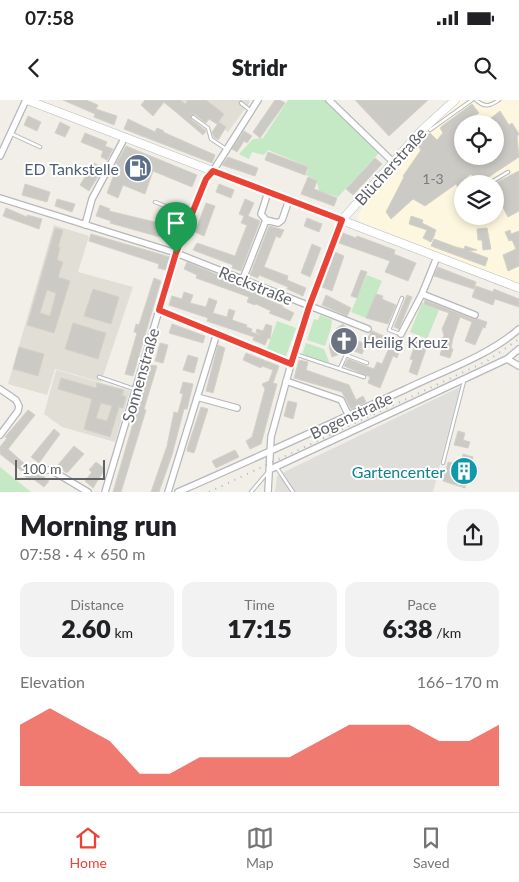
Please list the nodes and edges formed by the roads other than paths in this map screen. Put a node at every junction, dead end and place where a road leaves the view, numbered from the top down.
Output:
1 (258, 100) edge
2 (329, 100) edge
3 (455, 100) edge
4 (472, 100) edge
5 (476, 100) edge
6 (500, 100) edge
7 (30, 101) edge
8 (240, 103) dead end
9 (251, 111) junction
10 (194, 116) dead end
11 (430, 130) dead end
12 (11, 133) junction
13 (125, 137) junction
14 (2, 144) edge
15 (40, 147) dead end
16 (226, 149) junction
17 (0, 156) edge
18 (392, 161) junction
19 (213, 171) junction
20 (508, 172) dead end
21 (503, 175) edge
22 (268, 192) junction
23 (0, 198) edge
24 (289, 200) junction
25 (154, 202) dead end
26 (191, 216) junction
27 (266, 220) junction
28 (342, 220) junction
29 (85, 225) junction
30 (176, 253) junction
31 (437, 257) junction
32 (243, 279) junction
33 (519, 288) edge
34 (422, 294) junction
35 (402, 298) dead end
36 (309, 307) junction
37 (159, 310) junction
38 (475, 316) dead end
39 (519, 328) edge
40 (368, 329) dead end
41 (216, 333) junction
42 (401, 334) joint
43 (519, 349) edge
44 (294, 354) junction
45 (508, 359) junction
46 (367, 363) dead end
47 (291, 364) junction
48 (519, 366) edge
49 (340, 368) junction
50 (99, 377) dead end
51 (364, 377) dead end
52 (464, 380) junction
53 (286, 382) junction
54 (0, 389) edge
55 (136, 389) junction
56 (196, 397) junction
57 (237, 408) dead end
58 (348, 416) junction
59 (0, 434) edge
60 (270, 452) junction
61 (443, 462) dead end
62 (274, 467) junction
63 (40, 470) dead end
64 (88, 492) edge
65 (106, 492) edge
66 (168, 492) edge
67 (178, 492) edge
68 (251, 492) edge
69 (268, 492) edge
70 (293, 492) edge

1 - 9 street, Sonnenstraße
2 - 18 street
3 - 18 main road, Blücherstraße
4 - 11 lane
5 - 6 lane
7 - 12 street
7 - 13 main road
8 - 9 lane
9 - 16 street, Sonnenstraße
10 - 16 lane
12 - 14 street
12 - 15 lane
13 - 19 main road
13 - 29 street
14 - 17 street
16 - 19 street, Sonnenstraße
18 - 28 main road, Blücherstraße
19 - 22 main road
19 - 26 street, Sonnenstraße
20 - 21 lane
22 - 24 main road
22 - 27 street
23 - 29 street, Reckstraße
24 - 27 street
24 - 28 main road
25 - 26 lane
26 - 30 street, Sonnenstraße
27 - 32 street
28 - 31 main road
28 - 36 street, Blücherstraße
29 - 30 street, Reckstraße
30 - 32 street, Reckstraße
30 - 37 street, Sonnenstraße
31 - 33 main road
31 - 34 street
32 - 36 street, Reckstraße
34 - 38 street
34 - 42 street
35 - 42 lane
36 - 40 street, Reckstraße
36 - 44 street, Blücherstraße
37 - 41 street
37 - 55 street, Sonnenstraße
39 - 58 street, Bogenstraße
41 - 47 street
41 - 56 street
43 - 45 street
44 - 47 street, Blücherstraße
44 - 49 lane
45 - 48 street
45 - 52 street
46 - 49 lane
47 - 53 street, Blücherstraße
49 - 51 lane
50 - 55 lane
52 - 61 lane
52 - 62 street
53 - 58 street
53 - 60 street, Blücherstraße
54 - 59 street
55 - 65 street, Sonnenstraße
56 - 57 street
56 - 66 street
58 - 60 street, Bogenstraße
60 - 62 street, Blücherstraße
60 - 67 street, Bogenstraße
62 - 68 lane
62 - 69 street, Blücherstraße
62 - 70 lane
63 - 64 street

